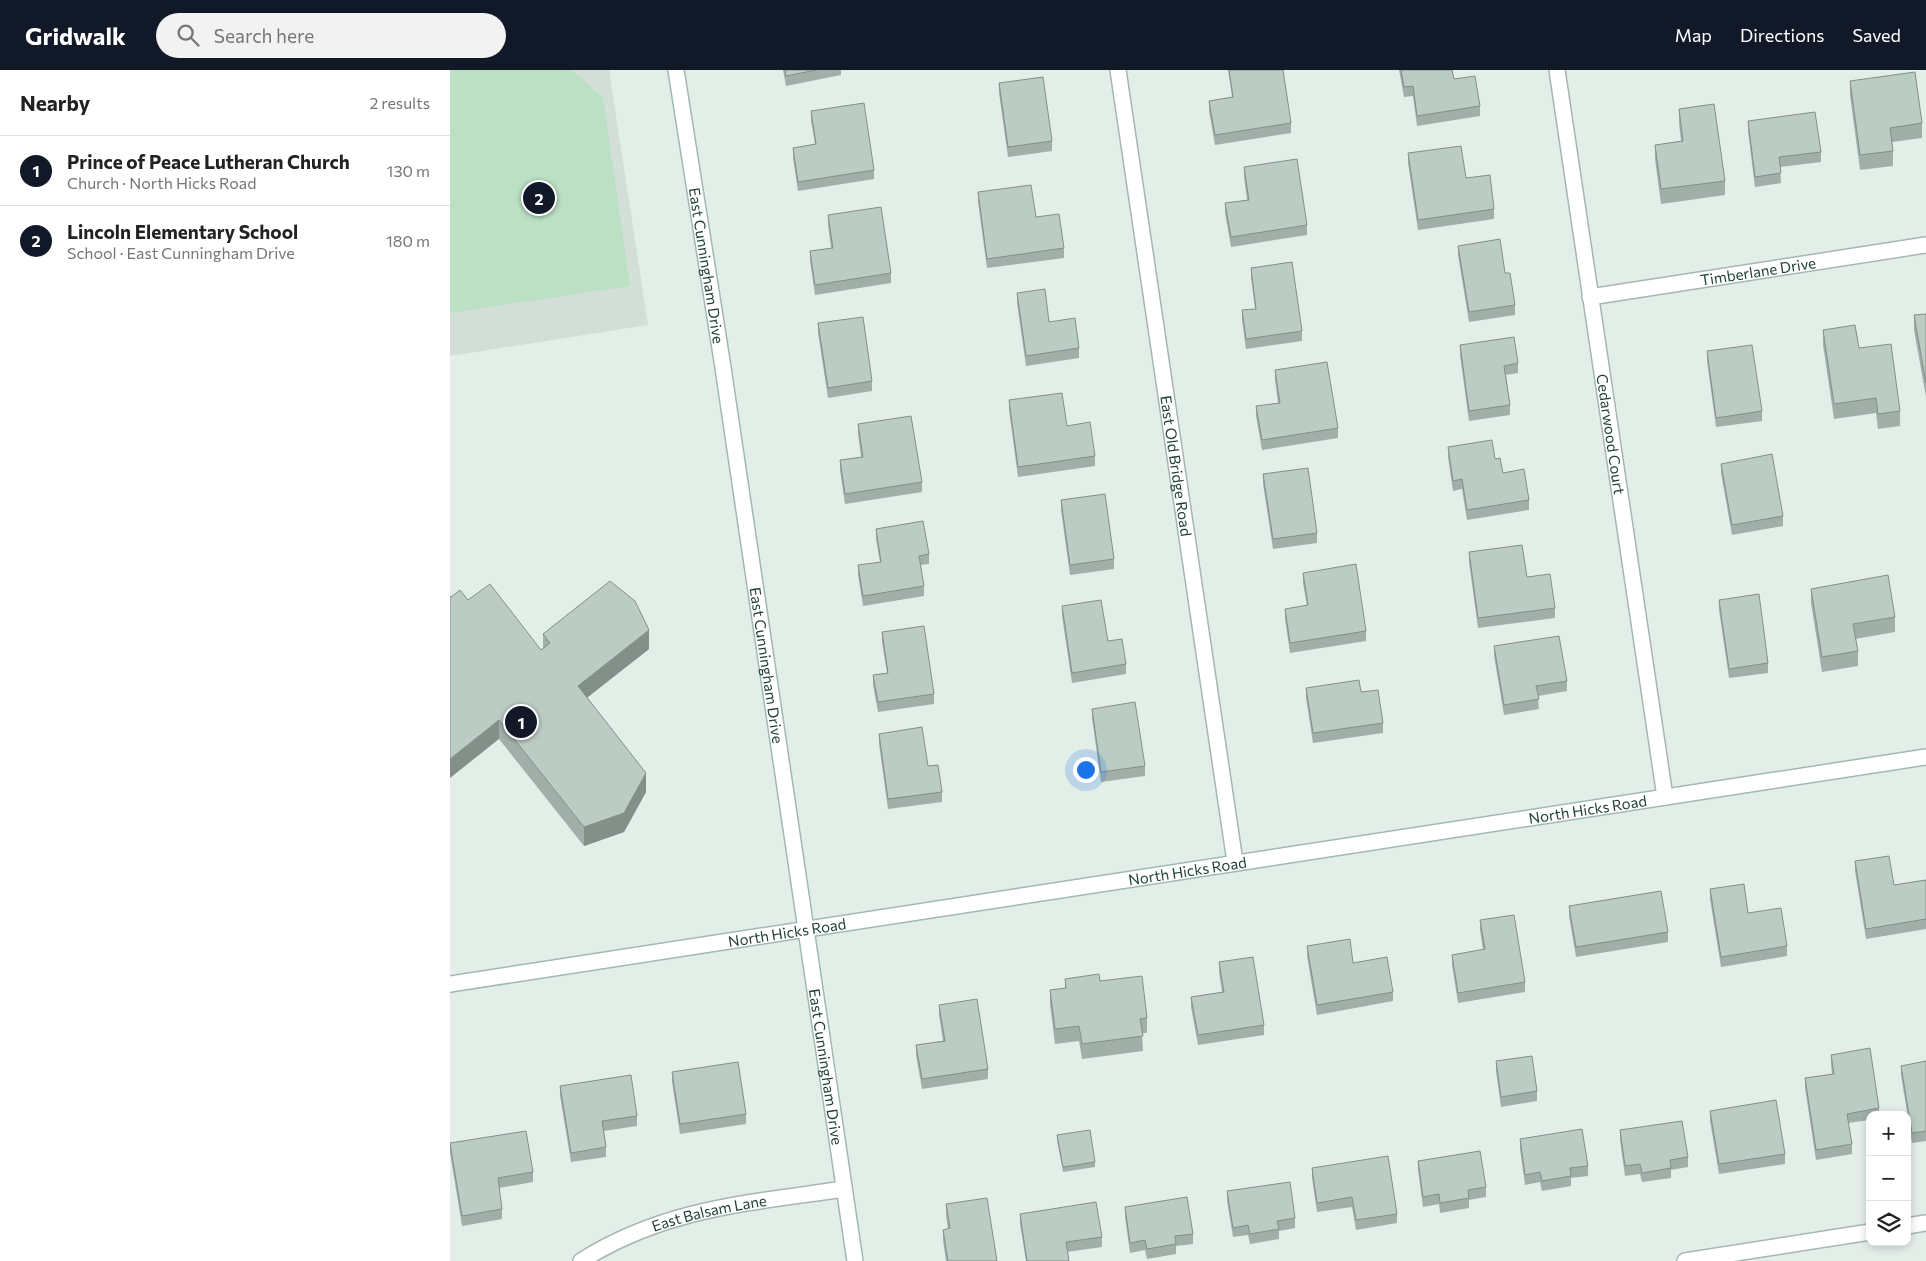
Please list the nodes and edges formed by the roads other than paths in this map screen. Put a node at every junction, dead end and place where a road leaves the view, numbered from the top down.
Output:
1 (676, 70) edge
2 (1118, 70) edge
3 (1557, 70) edge
4 (1926, 245) edge
5 (1590, 297) junction
6 (1926, 757) edge
7 (1666, 797) junction
8 (1234, 862) junction
9 (804, 928) junction
10 (450, 984) edge
11 (844, 1189) junction
12 (1926, 1223) edge
13 (1911, 1225) edge
14 (1866, 1233) edge
15 (581, 1261) edge
16 (854, 1261) edge
17 (1685, 1261) edge

1 - 9 street, East Cunningham Drive
2 - 8 street, East Old Bridge Road
3 - 5 street, Cedarwood Court
4 - 5 street, Timberlane Drive
5 - 7 street, Cedarwood Court
6 - 7 street, North Hicks Road
7 - 8 street, North Hicks Road
8 - 9 street, North Hicks Road
9 - 10 street, North Hicks Road
9 - 11 street, East Cunningham Drive
11 - 15 street, East Balsam Lane
11 - 16 street, East Cunningham Drive
12 - 13 street
14 - 17 street

